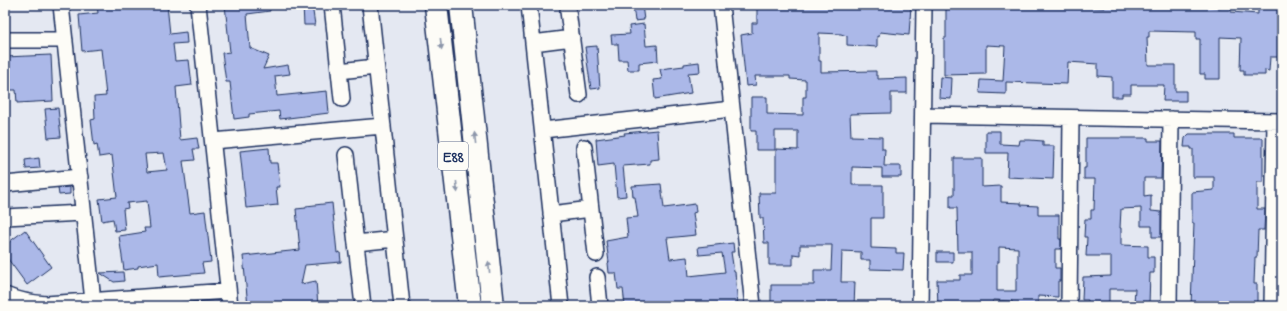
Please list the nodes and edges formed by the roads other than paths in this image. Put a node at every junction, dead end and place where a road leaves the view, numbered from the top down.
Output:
1 (61, 5) edge
2 (198, 5) edge
3 (332, 5) edge
4 (370, 5) edge
5 (436, 5) edge
6 (461, 5) edge
7 (529, 5) edge
8 (720, 5) edge
9 (924, 5) edge
10 (568, 11) dead end
11 (572, 38) junction
12 (5, 40) edge
13 (65, 40) junction
14 (533, 43) junction
15 (376, 67) junction
16 (339, 71) junction
17 (579, 95) dead end
18 (342, 99) dead end
19 (732, 109) junction
20 (923, 115) junction
21 (1070, 118) junction
22 (1171, 119) junction
23 (1279, 121) edge
24 (382, 126) junction
25 (543, 130) junction
26 (213, 142) junction
27 (584, 147) dead end
28 (346, 155) dead end
29 (80, 177) junction
30 (5, 184) edge
31 (591, 209) junction
32 (84, 213) junction
33 (551, 214) junction
34 (5, 217) edge
35 (395, 239) junction
36 (356, 243) junction
37 (596, 254) dead end
38 (597, 277) dead end
39 (228, 290) junction
40 (5, 295) edge
41 (93, 301) junction
42 (230, 306) edge
43 (363, 306) edge
44 (402, 306) edge
45 (470, 306) edge
46 (493, 306) edge
47 (561, 306) edge
48 (600, 306) edge
49 (753, 306) edge
50 (920, 306) edge
51 (1069, 306) edge
52 (1169, 306) edge
53 (1272, 306) edge

1 - 13 street
2 - 26 street
3 - 16 street
4 - 15 street
5 -> 45 highway, E88
46 -> 6 highway, E88
7 - 14 street
8 - 19 street
9 - 20 street
10 - 11 street
11 - 14 street
11 - 17 street
12 - 13 street
13 - 29 street
14 - 25 street
15 - 16 street
15 - 24 street
16 - 18 street
19 - 25 street
19 - 49 street
20 - 21 street
20 - 50 street
21 - 22 street
21 - 51 street
22 - 23 street
22 - 52 street
23 - 53 street
24 - 26 street
24 - 35 street
25 - 33 street
26 - 39 street
27 - 31 street
28 - 36 street
29 - 30 street
29 - 32 street
31 - 33 street
31 - 37 street
32 - 34 street
32 - 41 street
33 - 47 street
35 - 36 street
35 - 44 street
36 - 43 street
38 - 48 street
39 - 41 street
39 - 42 street
40 - 41 street

